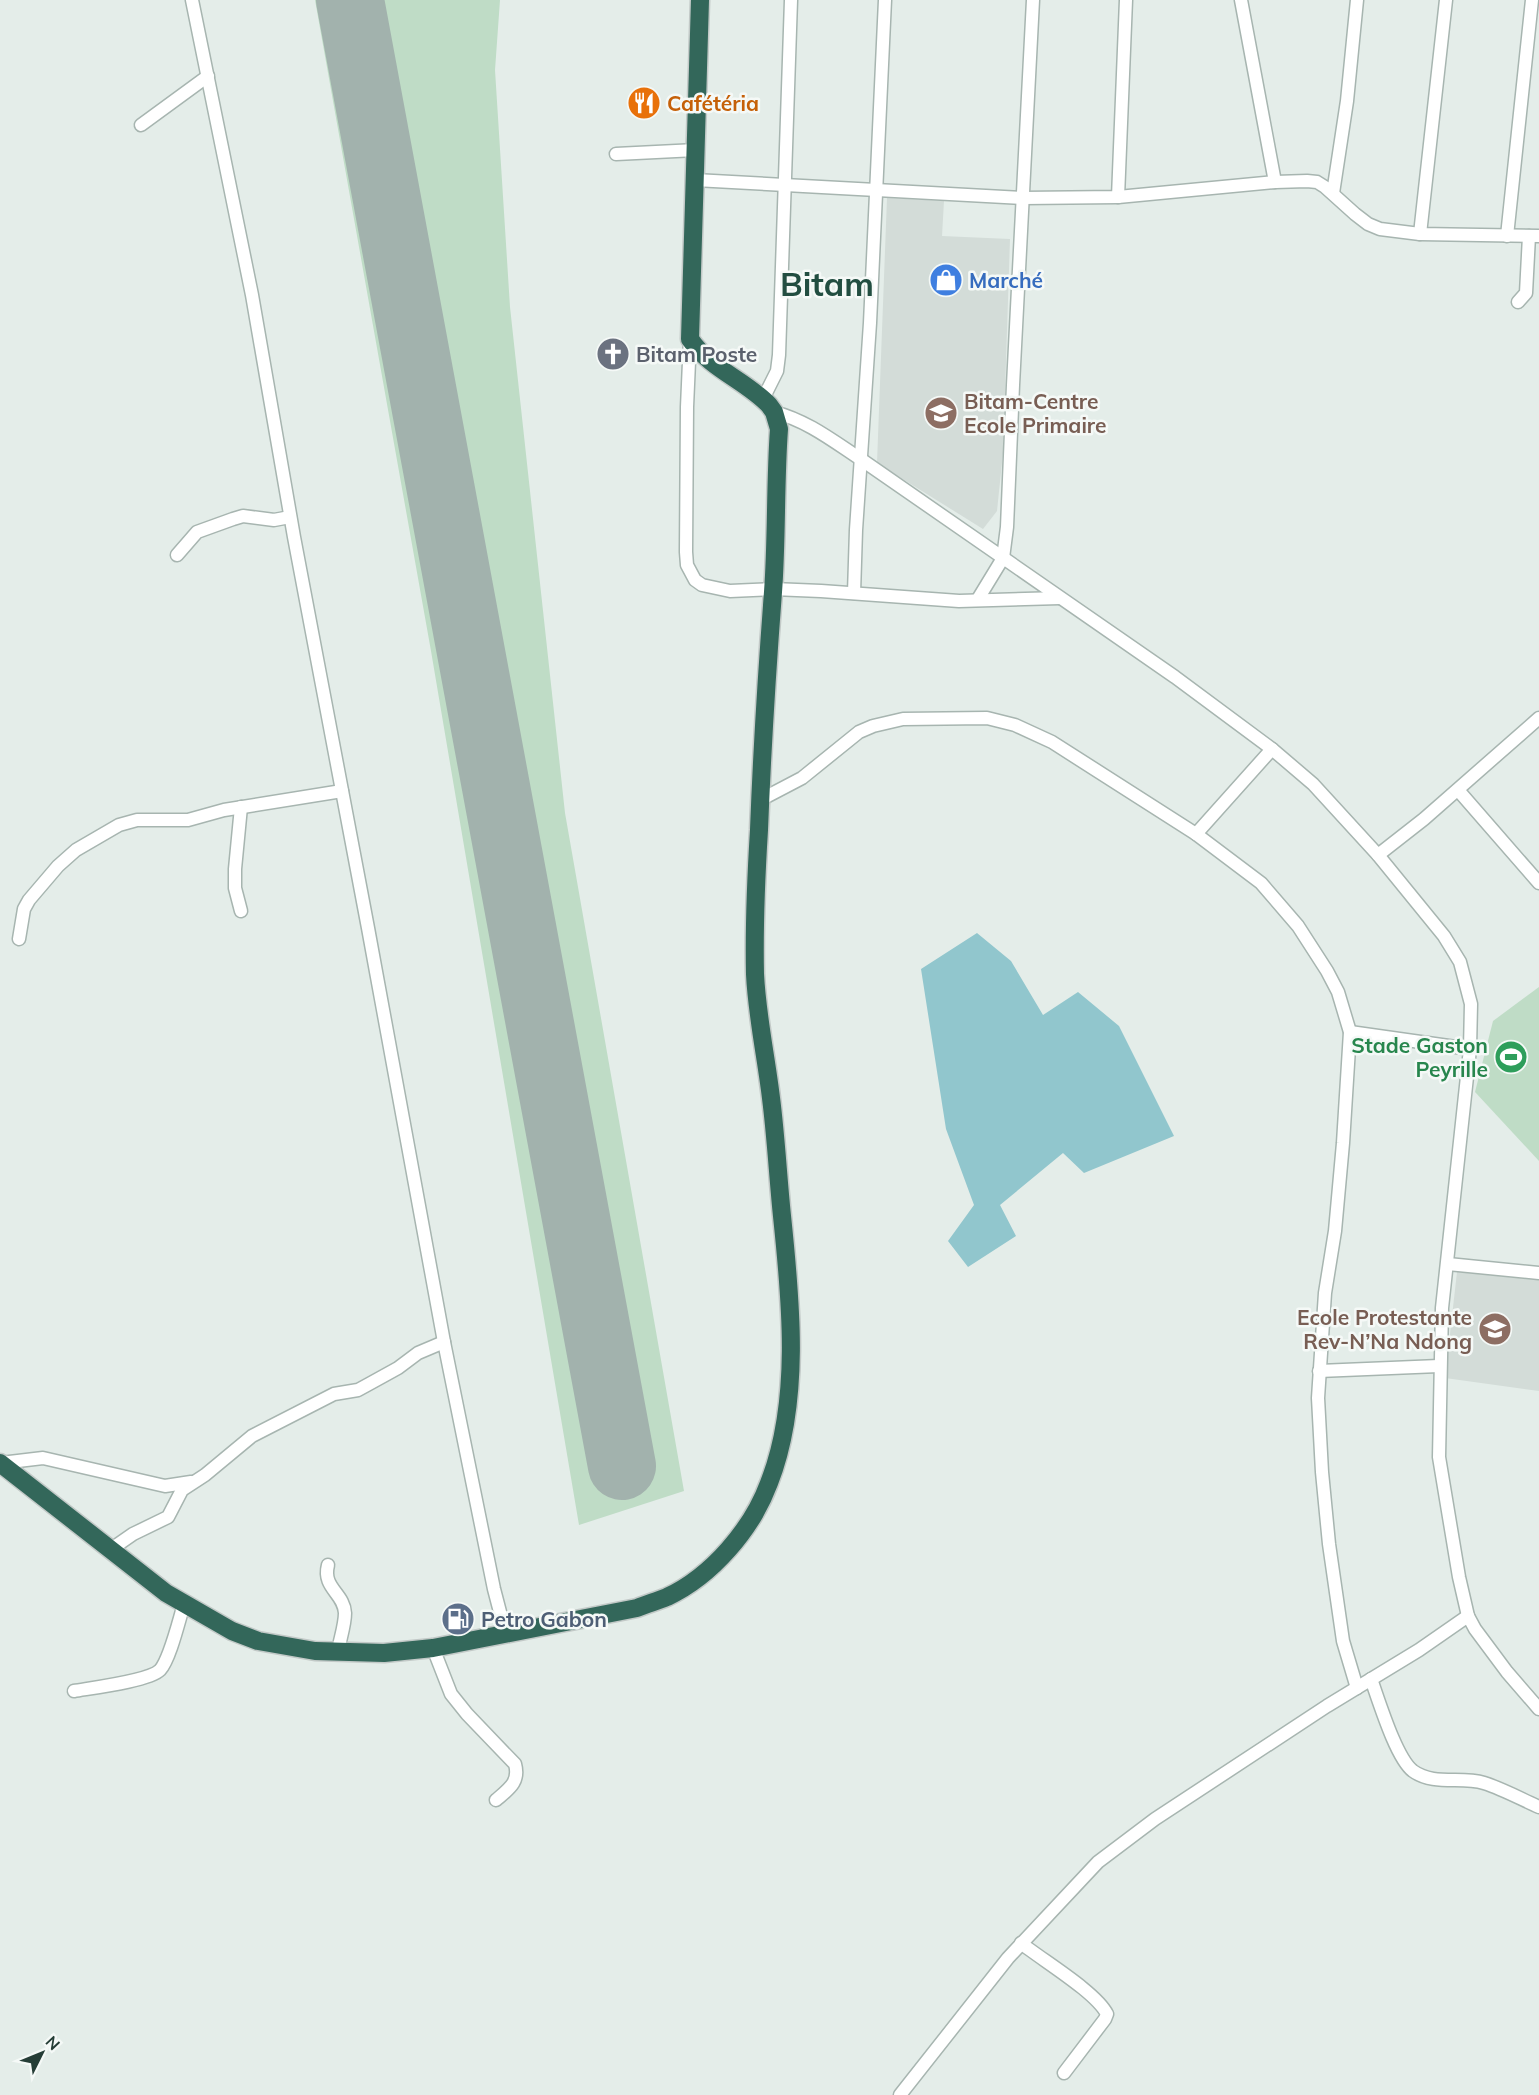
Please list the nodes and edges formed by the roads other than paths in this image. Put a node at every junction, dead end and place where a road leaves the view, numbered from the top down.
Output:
1 (192, 0) edge
2 (700, 0) edge
3 (790, 0) edge
4 (885, 0) edge
5 (1033, 0) edge
6 (1126, 0) edge
7 (1241, 0) edge
8 (1357, 0) edge
9 (1446, 0) edge
10 (1532, 0) edge
11 (208, 76) junction
12 (141, 125) dead end
13 (696, 150) junction
14 (616, 154) dead end
15 (695, 180) junction
16 (1275, 182) junction
17 (784, 186) junction
18 (876, 188) junction
19 (1333, 193) junction
20 (1118, 197) junction
21 (1023, 198) junction
22 (1420, 234) junction
23 (1507, 236) junction
24 (1534, 236) edge
25 (1518, 303) dead end
26 (690, 339) junction
27 (769, 405) junction
28 (862, 460) junction
29 (290, 517) junction
30 (177, 555) dead end
31 (1003, 558) junction
32 (773, 589) junction
33 (854, 592) junction
34 (1060, 598) junction
35 (978, 599) junction
36 (1538, 722) edge
37 (1272, 749) junction
38 (1458, 790) junction
39 (342, 791) junction
40 (760, 800) junction
41 (241, 807) junction
42 (1196, 834) junction
43 (1378, 855) junction
44 (1539, 883) edge
45 (241, 911) dead end
46 (19, 939) dead end
47 (1350, 1032) junction
48 (1470, 1049) junction
49 (1448, 1264) junction
50 (1539, 1273) edge
51 (444, 1342) junction
52 (1440, 1366) junction
53 (1319, 1371) junction
54 (1, 1463) edge
55 (192, 1482) junction
56 (110, 1550) junction
57 (328, 1565) dead end
58 (184, 1604) junction
59 (1468, 1616) junction
60 (506, 1635) junction
61 (433, 1648) junction
62 (338, 1651) junction
63 (1371, 1679) junction
64 (1357, 1688) junction
65 (74, 1691) dead end
66 (1539, 1709) edge
67 (496, 1800) dead end
68 (1539, 1807) edge
69 (1021, 1943) junction
70 (1064, 2073) dead end
71 (900, 2095) edge

1 - 11 street
2 - 13 highway
3 - 17 street
4 - 18 street
5 - 21 street
6 - 20 street
7 - 16 street
8 - 19 street
9 - 22 street
10 - 23 street
11 - 12 street
11 - 29 street
13 - 14 street
13 - 15 highway
15 - 17 street
15 - 26 highway
16 - 19 street
16 - 20 street
17 - 18 street
17 - 27 street
18 - 21 street
18 - 28 street
19 - 22 street
20 - 21 street
21 - 31 street
22 - 23 street
23 - 24 street
24 - 25 street
26 - 27 highway
26 - 32 street
27 - 28 street
27 - 32 highway
28 - 31 street
28 - 33 street
29 - 30 street
29 - 39 street
31 - 34 street
31 - 35 street
32 - 33 street
32 - 40 highway
33 - 35 street
34 - 35 street
34 - 37 street
36 - 38 street
37 - 42 street
37 - 43 street
38 - 43 street
38 - 44 street
39 - 41 street
39 - 51 street
40 - 42 street
40 - 60 highway
41 - 45 street
41 - 46 street
42 - 47 street
43 - 48 street
47 - 48 street
47 - 53 street
48 - 49 street
49 - 50 street
49 - 52 street
51 - 55 street
51 - 60 street
52 - 53 street
52 - 59 street
53 - 64 street
54 - 55 street
54 - 56 highway
55 - 56 street
56 - 58 highway
57 - 62 street
58 - 62 highway
58 - 65 street
59 - 63 street
59 - 66 street
60 - 61 highway
61 - 62 highway
61 - 67 street
63 - 64 street
63 - 68 street
64 - 69 street
69 - 70 street
69 - 71 street

